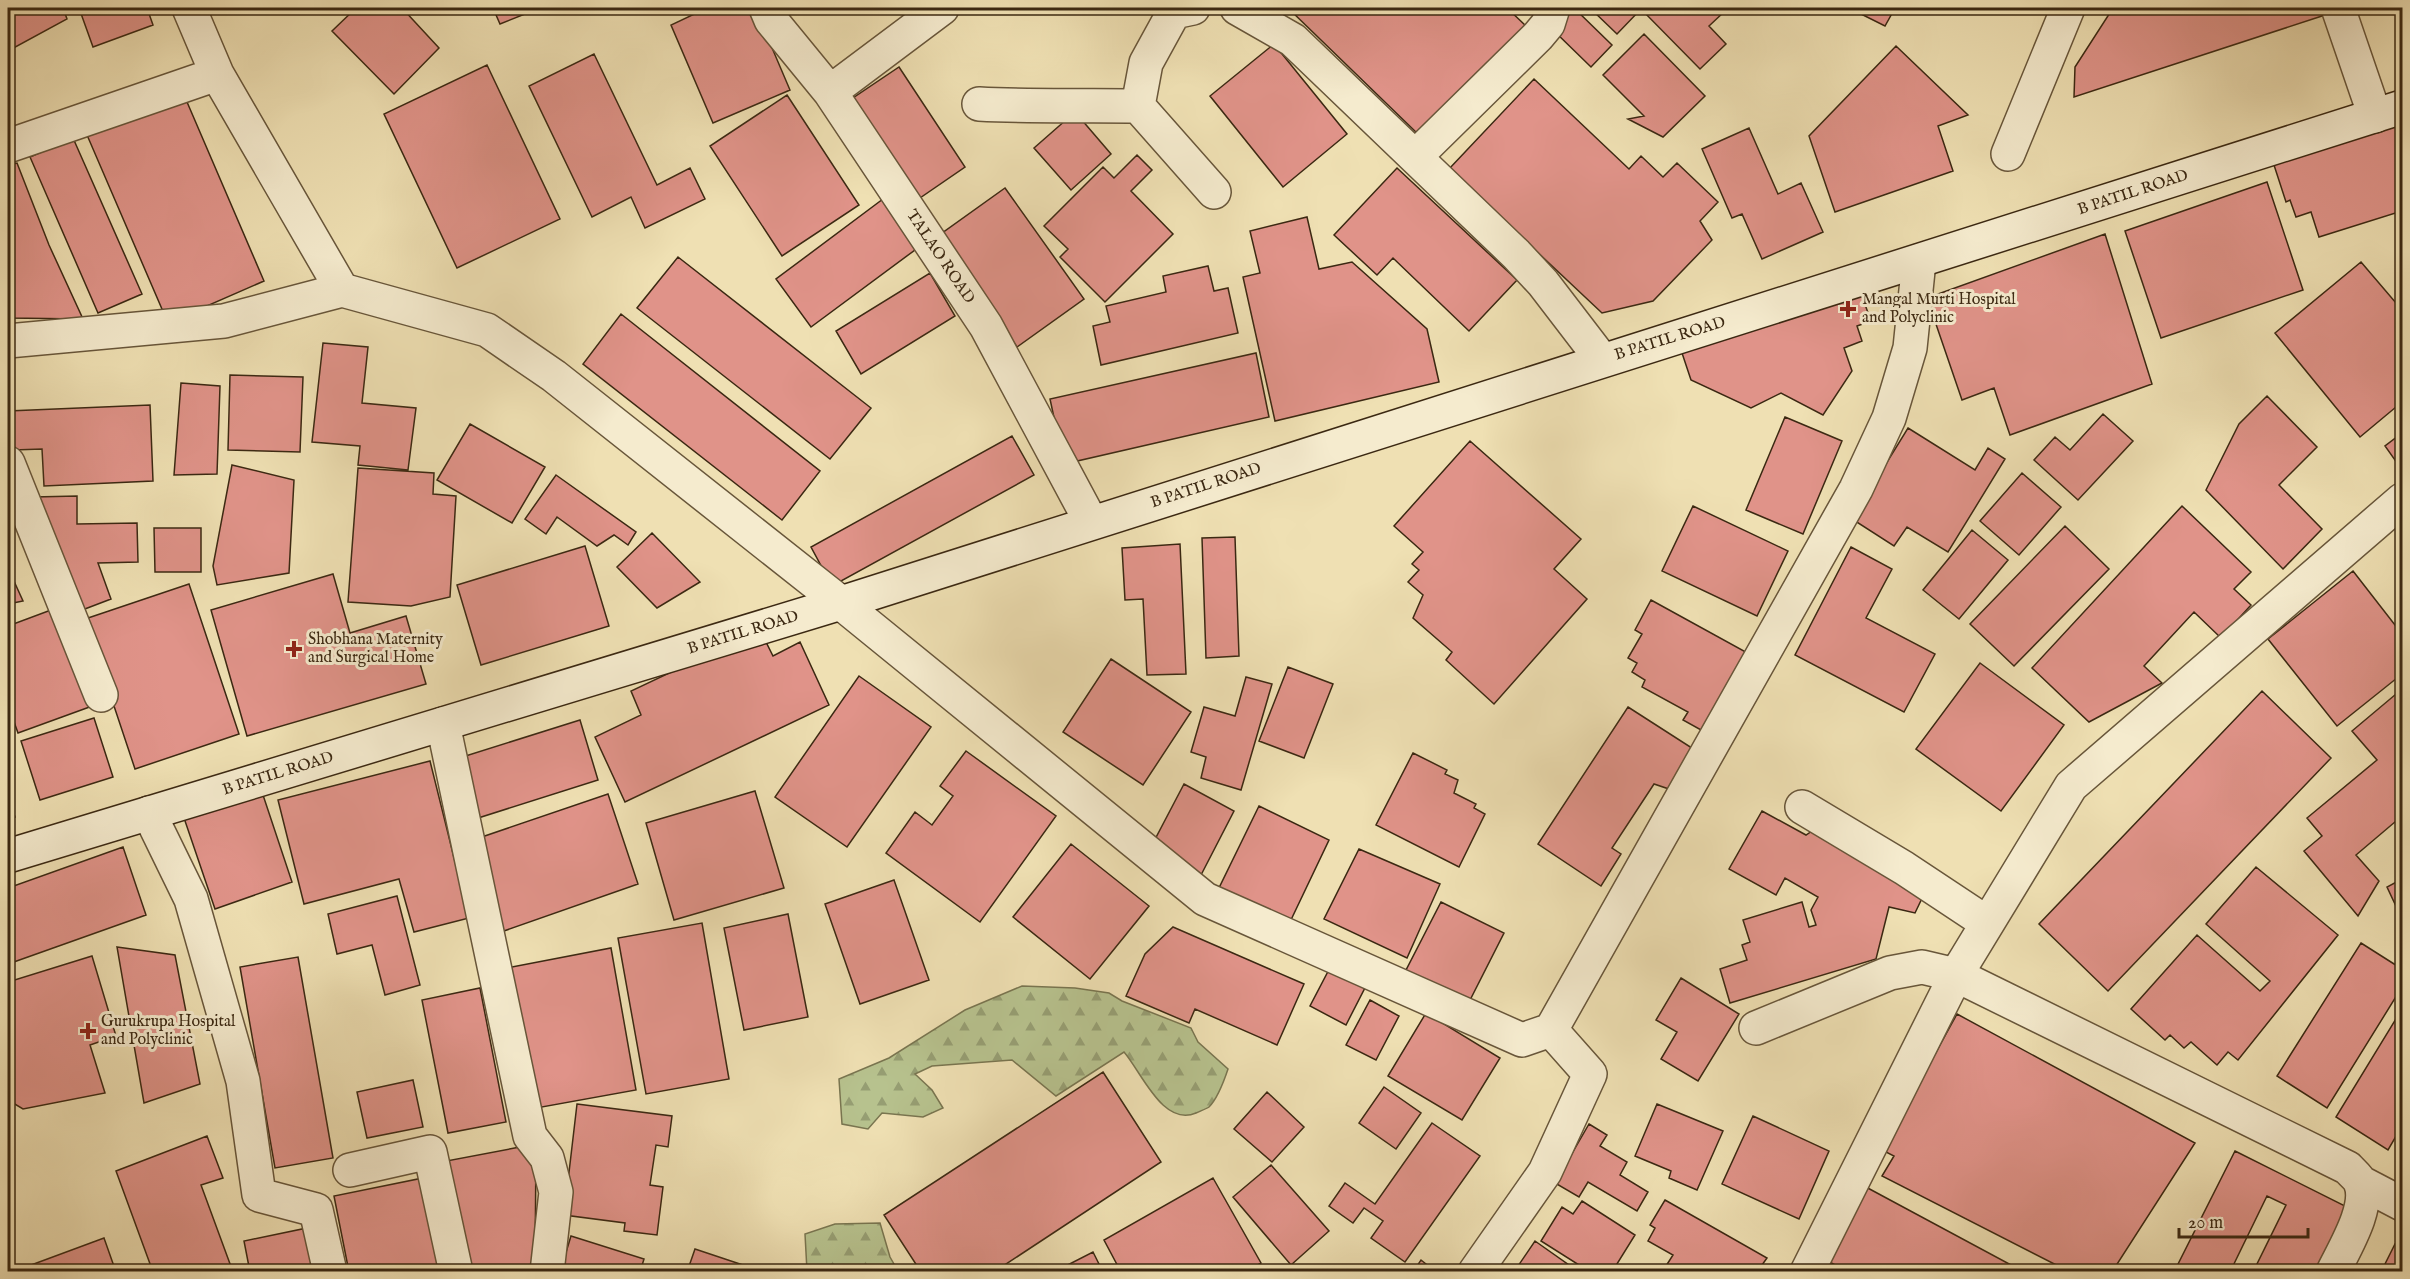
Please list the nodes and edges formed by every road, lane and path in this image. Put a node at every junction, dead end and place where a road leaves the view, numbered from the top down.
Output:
1 (189, 8) edge
2 (766, 8) edge
3 (942, 8) edge
4 (1193, 8) edge
5 (1237, 8) edge
6 (1553, 8) edge
7 (2068, 8) edge
8 (2338, 8) edge
9 (217, 74) junction
10 (830, 92) junction
11 (979, 104) dead end
12 (1138, 106) junction
13 (2389, 112) edge
14 (8, 146) edge
15 (2008, 154) dead end
16 (1415, 157) junction
17 (1214, 192) dead end
18 (1919, 261) junction
19 (342, 290) junction
20 (8, 341) edge
21 (1602, 360) junction
22 (8, 463) edge
23 (2403, 500) edge
24 (1090, 522) junction
25 (842, 603) junction
26 (101, 695) dead end
27 (442, 724) junction
28 (1802, 807) dead end
29 (149, 813) junction
30 (8, 856) edge
31 (1987, 923) junction
32 (1956, 975) junction
33 (1756, 1028) dead end
34 (1551, 1030) junction
35 (350, 1170) dead end
36 (2360, 1182) junction
37 (2403, 1203) edge
38 (330, 1272) edge
39 (456, 1272) edge
40 (547, 1272) edge
41 (1475, 1272) edge
42 (1807, 1272) edge
43 (2333, 1272) edge

1 - 9 street
2 - 10 street, TALAO ROAD
3 - 10 street
4 - 12 street
5 - 16 street
6 - 16 street
7 - 15 street
8 - 13 street
9 - 14 street
9 - 19 street
10 - 24 street, TALAO ROAD
11 - 12 street
12 - 17 street
13 - 18 street, B PATIL ROAD
16 - 21 street
18 - 21 street, B PATIL ROAD
18 - 34 street
19 - 20 street
19 - 25 street
21 - 24 street, B PATIL ROAD
22 - 26 street
23 - 31 street
24 - 25 street, B PATIL ROAD
25 - 27 street, B PATIL ROAD
25 - 34 street
27 - 29 street, B PATIL ROAD
27 - 40 street
28 - 31 street
29 - 30 street, B PATIL ROAD
29 - 38 street
31 - 32 street
32 - 33 street
32 - 36 street
32 - 42 street
34 - 41 street
35 - 39 street
36 - 37 street
36 - 43 street

